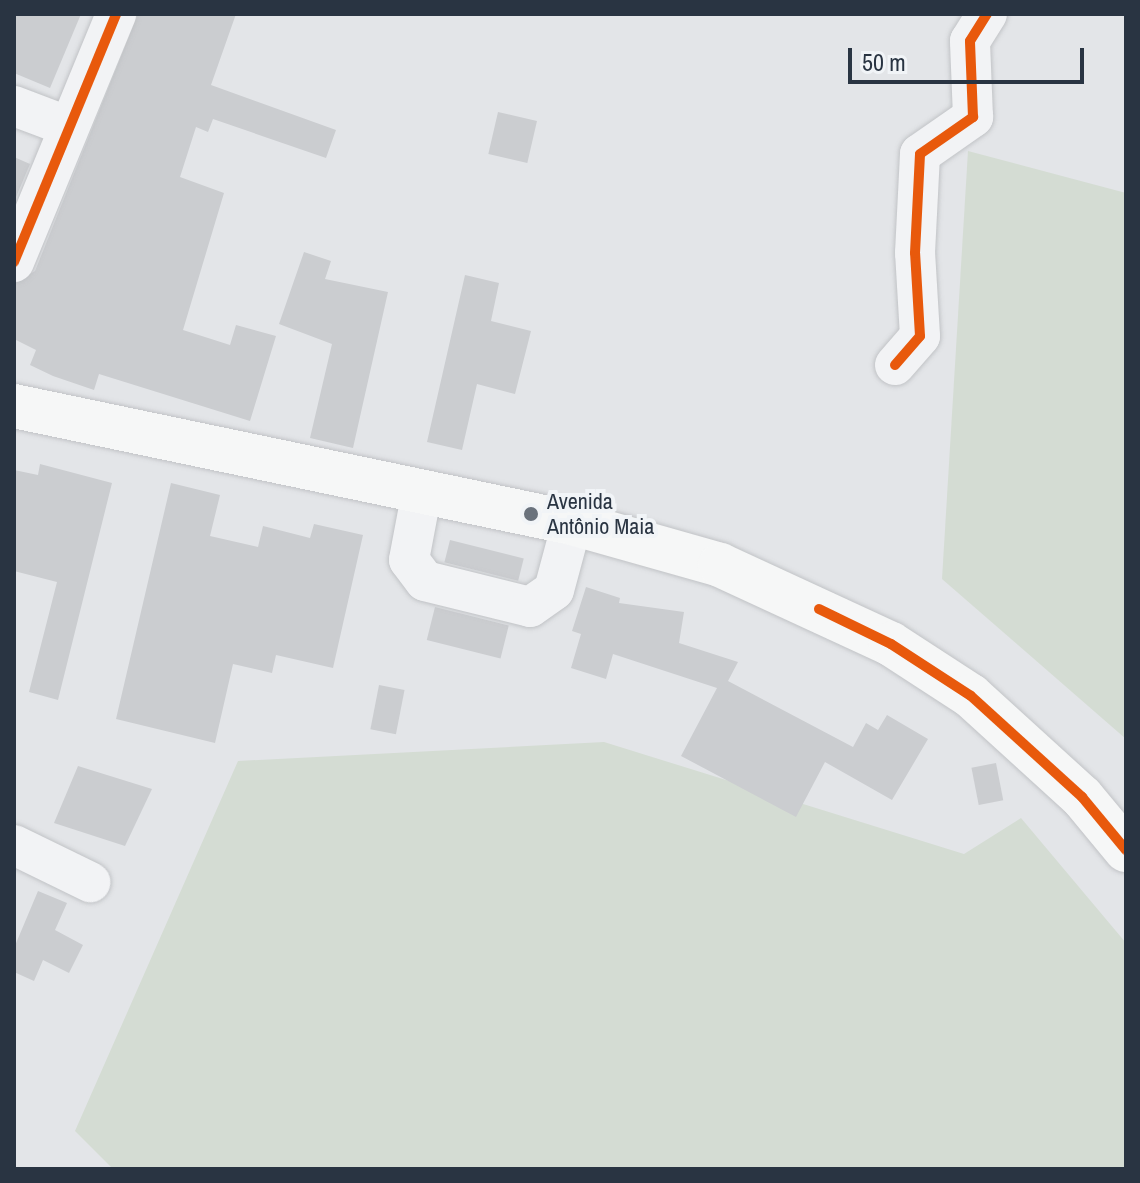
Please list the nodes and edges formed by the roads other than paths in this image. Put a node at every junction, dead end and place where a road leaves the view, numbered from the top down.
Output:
1 (116, 14) edge
2 (987, 14) edge
3 (14, 106) edge
4 (67, 126) junction
5 (14, 262) edge
6 (895, 365) dead end
7 (14, 406) edge
8 (422, 491) junction
9 (572, 523) junction
10 (14, 845) edge
11 (1126, 850) edge
12 (90, 882) dead end

1 - 4 street
2 - 6 street
3 - 4 street
4 - 5 street
7 - 8 main road
8 - 9 main road
8 - 9 street
9 - 11 main road
10 - 12 street

